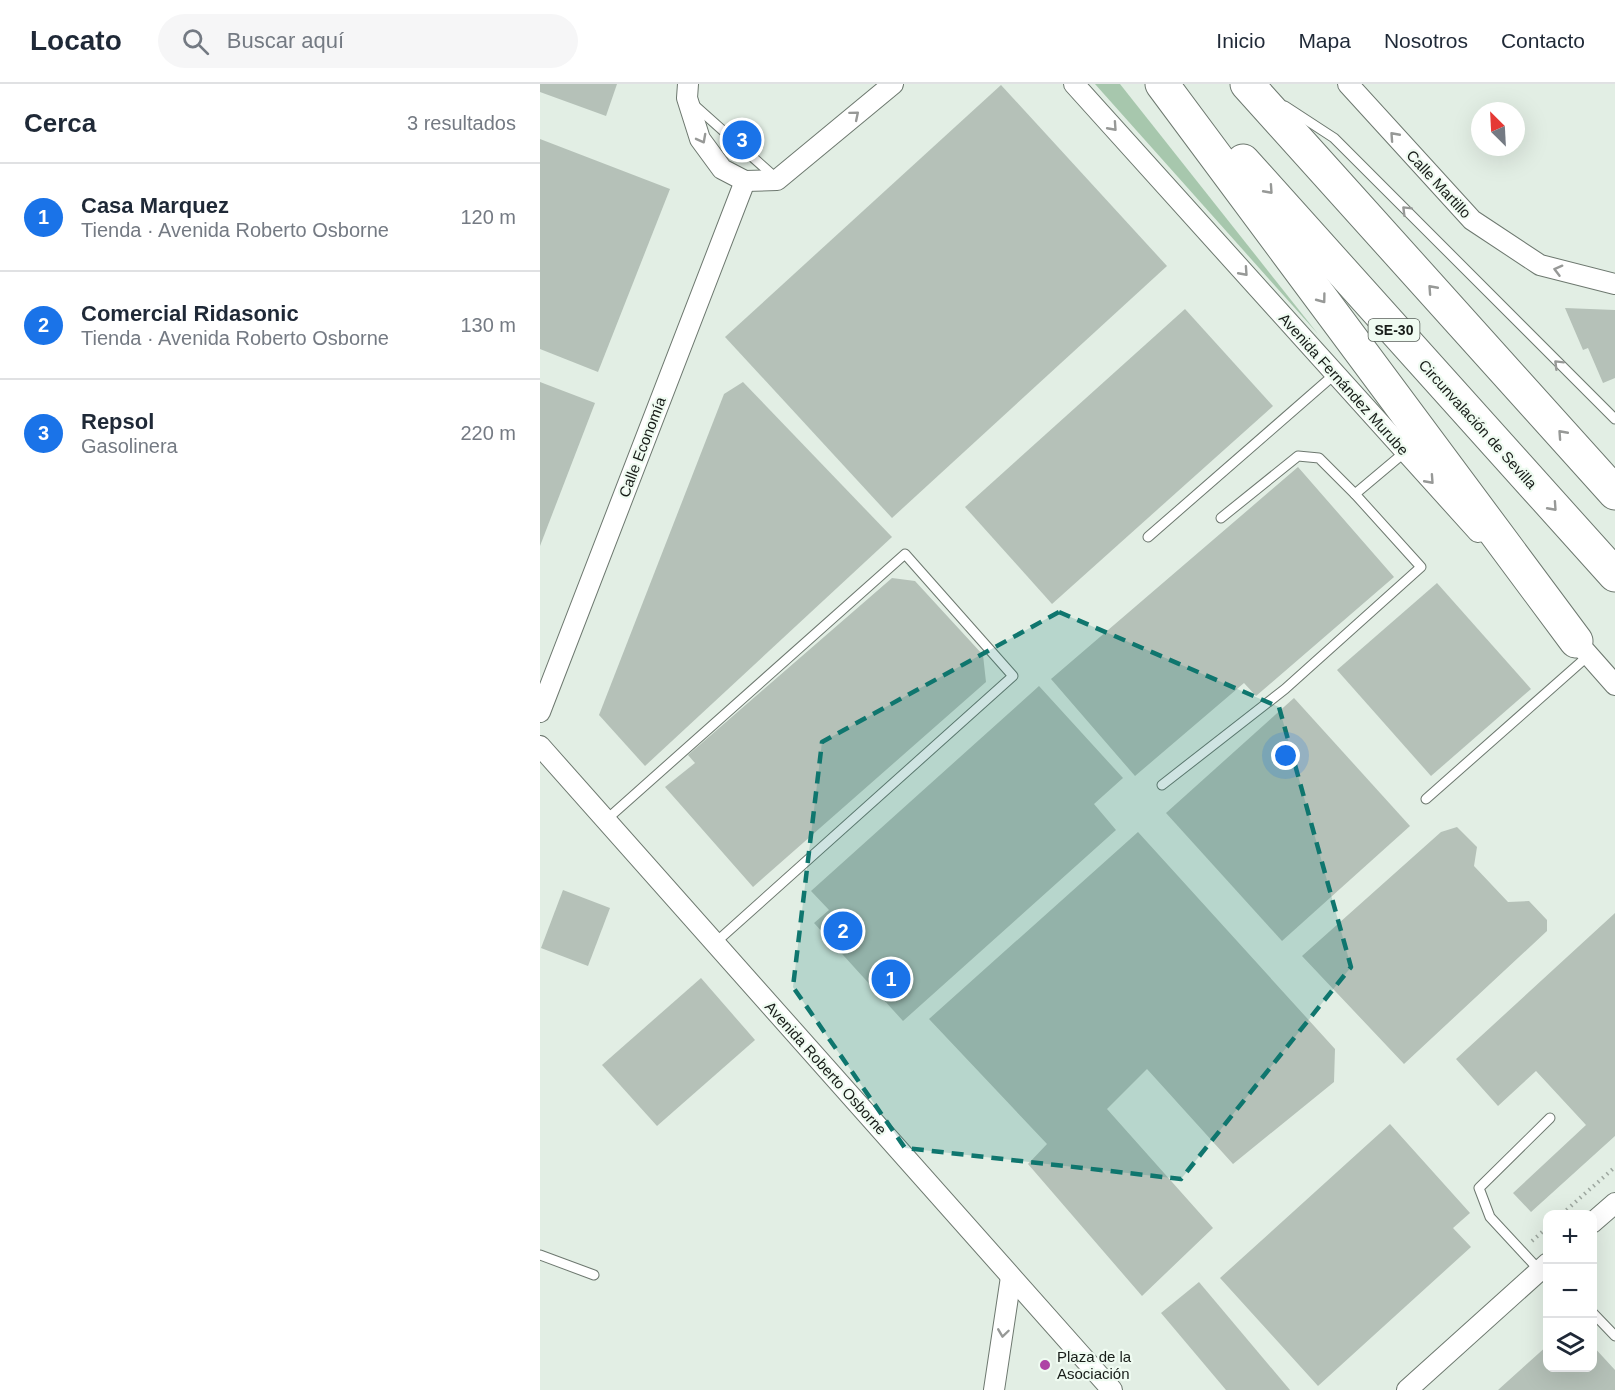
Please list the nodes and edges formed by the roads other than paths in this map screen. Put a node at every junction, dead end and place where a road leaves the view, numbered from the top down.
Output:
1 (893, 84) edge
2 (1074, 84) edge
3 (1162, 84) edge
4 (1173, 84) edge
5 (1348, 84) edge
6 (1256, 88) edge
7 (687, 91) edge
8 (1279, 102) dead end
9 (777, 180) junction
10 (745, 181) junction
11 (1615, 284) edge
12 (1335, 374) junction
13 (1615, 419) edge
14 (1406, 452) junction
15 (1615, 493) edge
16 (1355, 494) junction
17 (1221, 518) dead end
18 (1148, 537) dead end
19 (1615, 575) edge
20 (1582, 648) junction
21 (1615, 685) edge
22 (540, 712) edge
23 (540, 746) edge
24 (1162, 785) dead end
25 (1426, 800) dead end
26 (606, 820) junction
27 (715, 943) junction
28 (1550, 1118) dead end
29 (1615, 1203) edge
30 (1597, 1219) edge
31 (540, 1255) edge
32 (1543, 1267) edge
33 (1543, 1271) edge
34 (594, 1275) dead end
35 (1011, 1276) junction
36 (1597, 1316) edge
37 (1615, 1336) edge
38 (994, 1390) edge
39 (1112, 1390) edge
40 (1407, 1390) edge

9 -> 1 street
2 -> 12 street, Avenida Fernández Murube
3 -> 20 highway
4 -> 19 highway, Circunvalación de Sevilla / SE-30
11 -> 5 street, Calle Martillo
15 -> 6 highway
7 - 9 lane
7 -> 10 street
13 -> 8 lane
9 - 10 street
10 - 22 street, Calle Economía
12 - 14 street, Avenida Fernández Murube
12 - 18 lane
14 - 16 lane
14 -> 20 street, Avenida Fernández Murube
16 - 17 lane
16 - 24 lane
20 - 21 street, Avenida Fernández Murube
20 - 25 lane
23 - 26 street, Avenida Roberto Osborne
26 - 27 street, Avenida Roberto Osborne
26 - 27 lane
27 - 35 street, Avenida Roberto Osborne
28 - 32 lane
29 - 30 street
31 - 34 lane
33 - 40 street
35 -> 38 street
35 - 39 street, Avenida Roberto Osborne
36 - 37 lane

